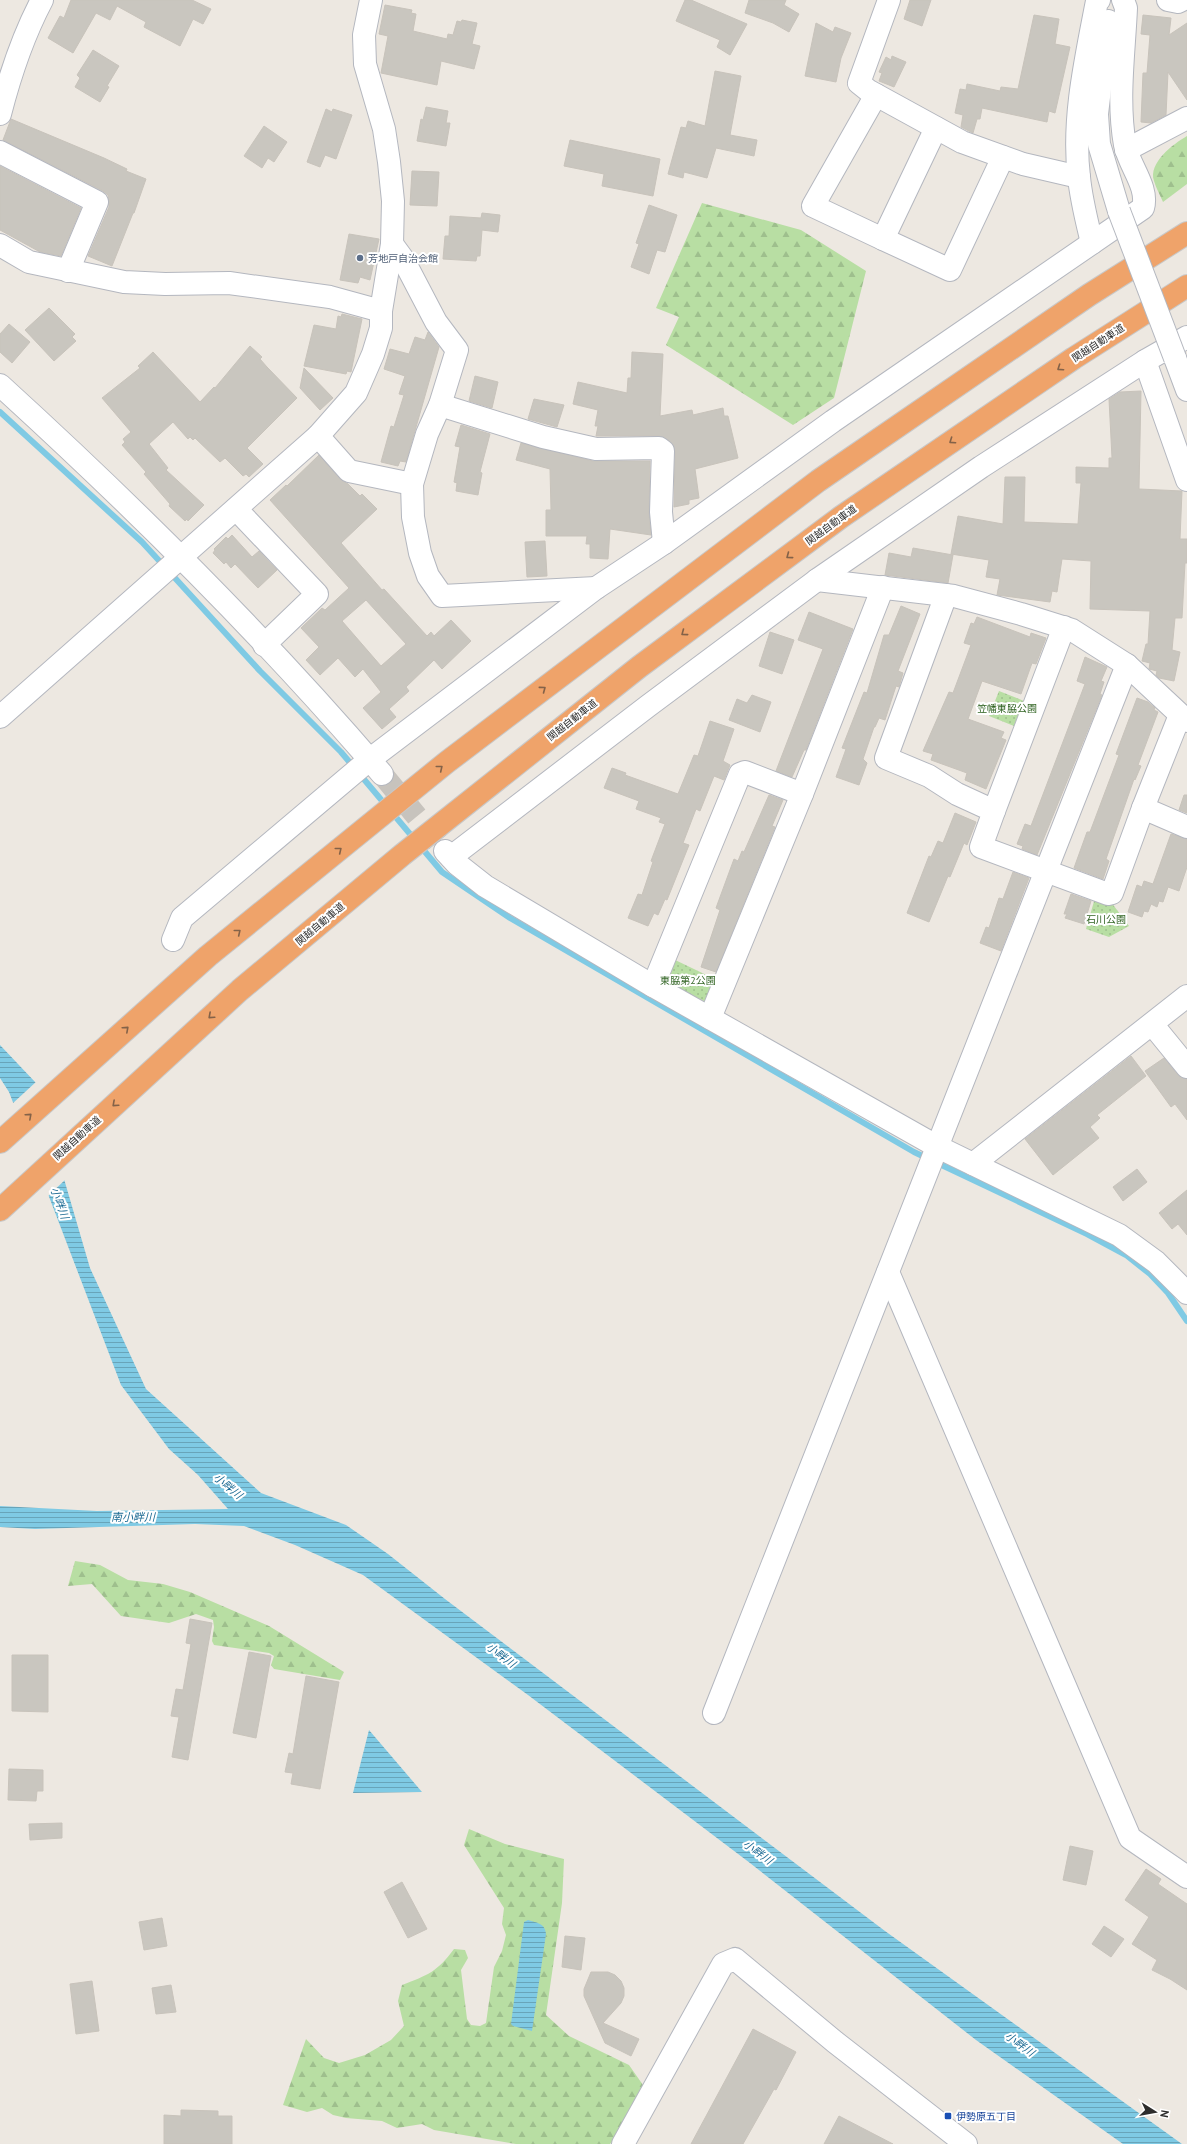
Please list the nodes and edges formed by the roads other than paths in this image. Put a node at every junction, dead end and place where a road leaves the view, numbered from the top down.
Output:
1 (42, 0) edge
2 (371, 0) edge
3 (889, 0) edge
4 (1099, 0) edge
5 (1113, 0) edge
6 (1123, 0) edge
7 (1168, 0) edge
8 (1182, 0) edge
9 (876, 95) junction
10 (0, 114) edge
11 (1187, 118) edge
12 (936, 128) junction
13 (1126, 150) junction
14 (0, 152) edge
15 (1003, 157) junction
16 (1078, 177) junction
17 (1187, 233) edge
18 (883, 239) junction
19 (1092, 243) junction
20 (392, 244) junction
21 (0, 245) edge
22 (68, 271) junction
23 (1187, 286) edge
24 (381, 311) junction
25 (1187, 337) edge
26 (1145, 361) junction
27 (0, 384) edge
28 (1187, 390) edge
29 (440, 405) junction
30 (318, 436) junction
31 (1187, 480) edge
32 (412, 484) junction
33 (236, 509) junction
34 (664, 543) junction
35 (179, 558) junction
36 (817, 580) junction
37 (883, 587) junction
38 (596, 588) junction
39 (946, 595) junction
40 (1064, 627) junction
41 (264, 645) junction
42 (1127, 665) junction
43 (0, 717) edge
44 (1183, 718) edge
45 (376, 767) junction
46 (802, 794) junction
47 (1143, 808) junction
48 (994, 811) junction
49 (1187, 827) edge
50 (1047, 871) junction
51 (173, 940) dead end
52 (653, 986) junction
53 (1187, 996) edge
54 (710, 1018) junction
55 (1152, 1024) junction
56 (1187, 1067) edge
57 (0, 1142) edge
58 (938, 1147) junction
59 (973, 1164) junction
60 (7, 1203) edge
61 (888, 1272) junction
62 (1187, 1293) edge
63 (714, 1713) dead end
64 (1187, 1877) edge
65 (623, 2144) edge
66 (966, 2144) edge

1 - 10 street
2 - 20 street
3 - 9 street
4 - 16 street
5 - 28 street, bridge
6 - 13 street
7 - 8 street
9 - 12 street
9 - 18 street
11 - 13 street
12 - 15 street
12 - 18 street
13 - 19 street
14 - 22 street
15 - 16 street
15 - 18 street
16 - 19 street
57 -> 17 highway
19 - 34 street
20 - 24 street
20 - 29 street
21 - 22 street
22 - 24 street
23 -> 60 highway, 関越自動車道
24 - 30 street
25 - 26 street
26 - 31 street
26 - 36 street
27 - 35 street
29 - 32 street
29 - 34 street
30 - 32 street
30 - 33 street
32 - 38 street
33 - 35 street
33 - 41 street
34 - 38 street
35 - 41 street
35 - 43 street
36 - 37 street
36 - 52 street
37 - 39 street
37 - 46 street
38 - 45 street
39 - 40 street
39 - 48 street
40 - 42 street
40 - 48 street
41 - 45 street
42 - 44 street
42 - 50 street
44 - 47 street
45 - 51 street
46 - 52 street
46 - 54 street
47 - 49 street
47 - 50 street
48 - 50 street
50 - 58 street
52 - 54 street
53 - 55 street
54 - 58 street
55 - 56 street
55 - 59 street
58 - 59 street
58 - 61 street
59 - 62 street
61 - 63 street
61 - 64 street
65 - 66 street

